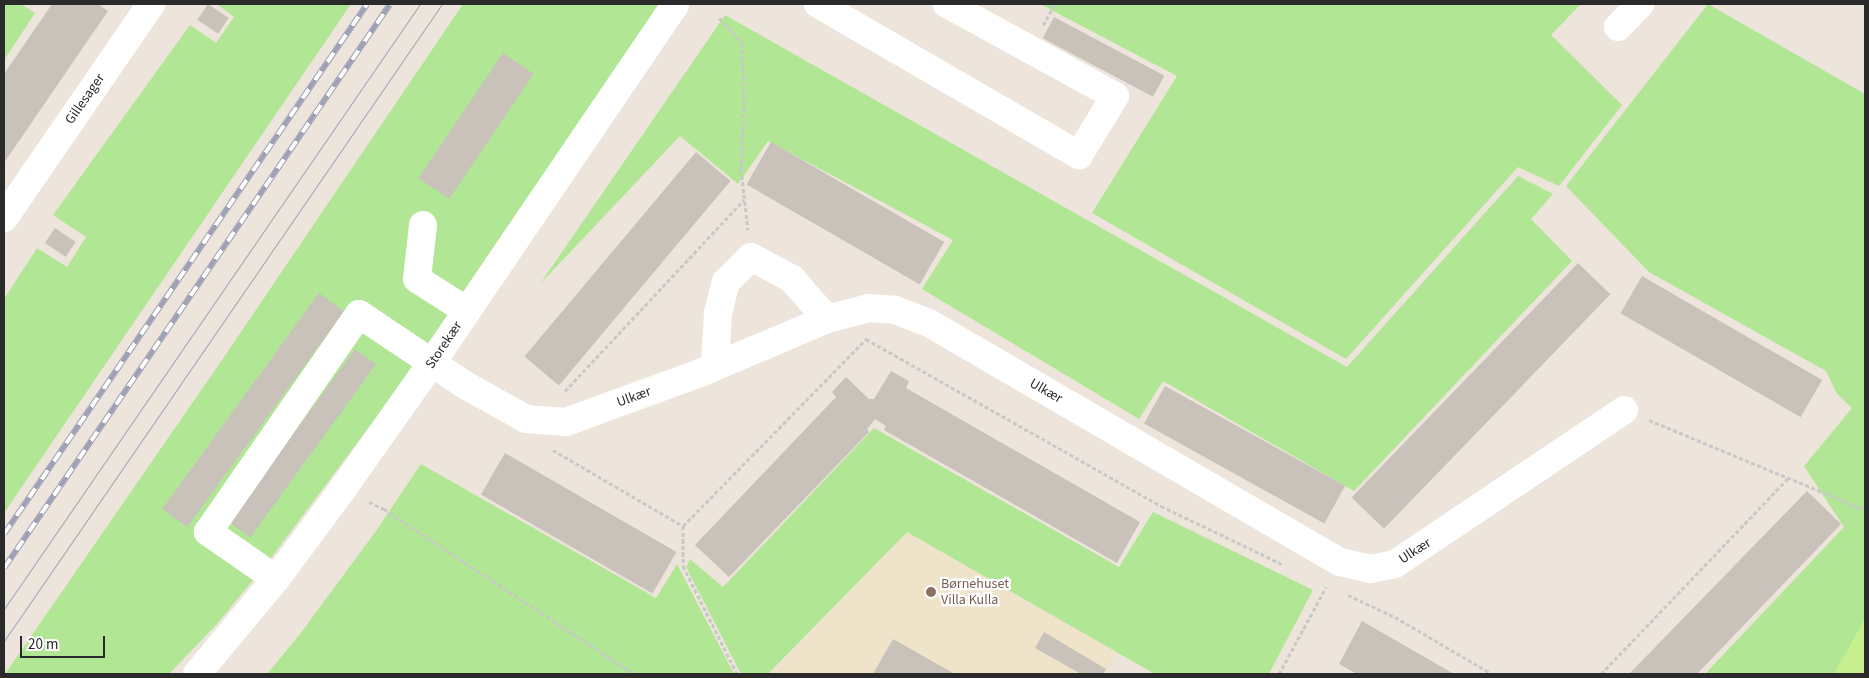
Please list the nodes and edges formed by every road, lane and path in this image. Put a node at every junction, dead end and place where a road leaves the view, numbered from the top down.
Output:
1 (151, 4) edge
2 (676, 4) edge
3 (818, 4) edge
4 (947, 4) edge
5 (1640, 4) edge
6 (719, 18) dead end
7 (1618, 27) dead end
8 (12, 190) edge
9 (744, 200) junction
10 (4, 218) edge
11 (422, 225) dead end
12 (752, 257) junction
13 (895, 310) junction
14 (467, 311) junction
15 (827, 319) junction
16 (866, 338) junction
17 (432, 364) junction
18 (715, 366) junction
19 (1624, 410) joint
20 (538, 420) junction
21 (545, 446) dead end
22 (1788, 478) junction
23 (342, 490) junction
24 (1865, 510) edge
25 (683, 526) junction
26 (1292, 569) dead end
27 (276, 579) junction
28 (1318, 581) dead end
29 (1327, 585) junction
30 (1336, 589) dead end
31 (1344, 593) dead end
32 (197, 674) edge
33 (634, 674) edge
34 (737, 674) edge
35 (1278, 674) edge
36 (1492, 674) edge
37 (1601, 674) edge

1 - 8 street, Gillesager
2 - 14 street, Storekær
3 - 4 street
5 - 7 street
6 - 9 path
8 - 10 street, Gillesager
9 - 12 path
9 - 20 path
11 - 14 street
12 - 15 street
12 - 18 street
13 - 15 street, Ulkær
13 - 16 path
13 - 19 street, Ulkær
14 - 17 street, Storekær
15 - 18 street, Ulkær
16 - 25 path
16 - 26 path
17 - 20 street, Ulkær
17 - 23 street, Storekær
17 - 27 street, Ulkær
18 - 20 street, Ulkær
19 - 22 path
21 - 25 path
22 - 24 path
22 - 37 path
23 - 27 street, Storekær
23 - 33 path
25 - 34 path
27 - 32 street, Storekær
28 - 29 path
29 - 30 path
29 - 35 path
31 - 36 path

